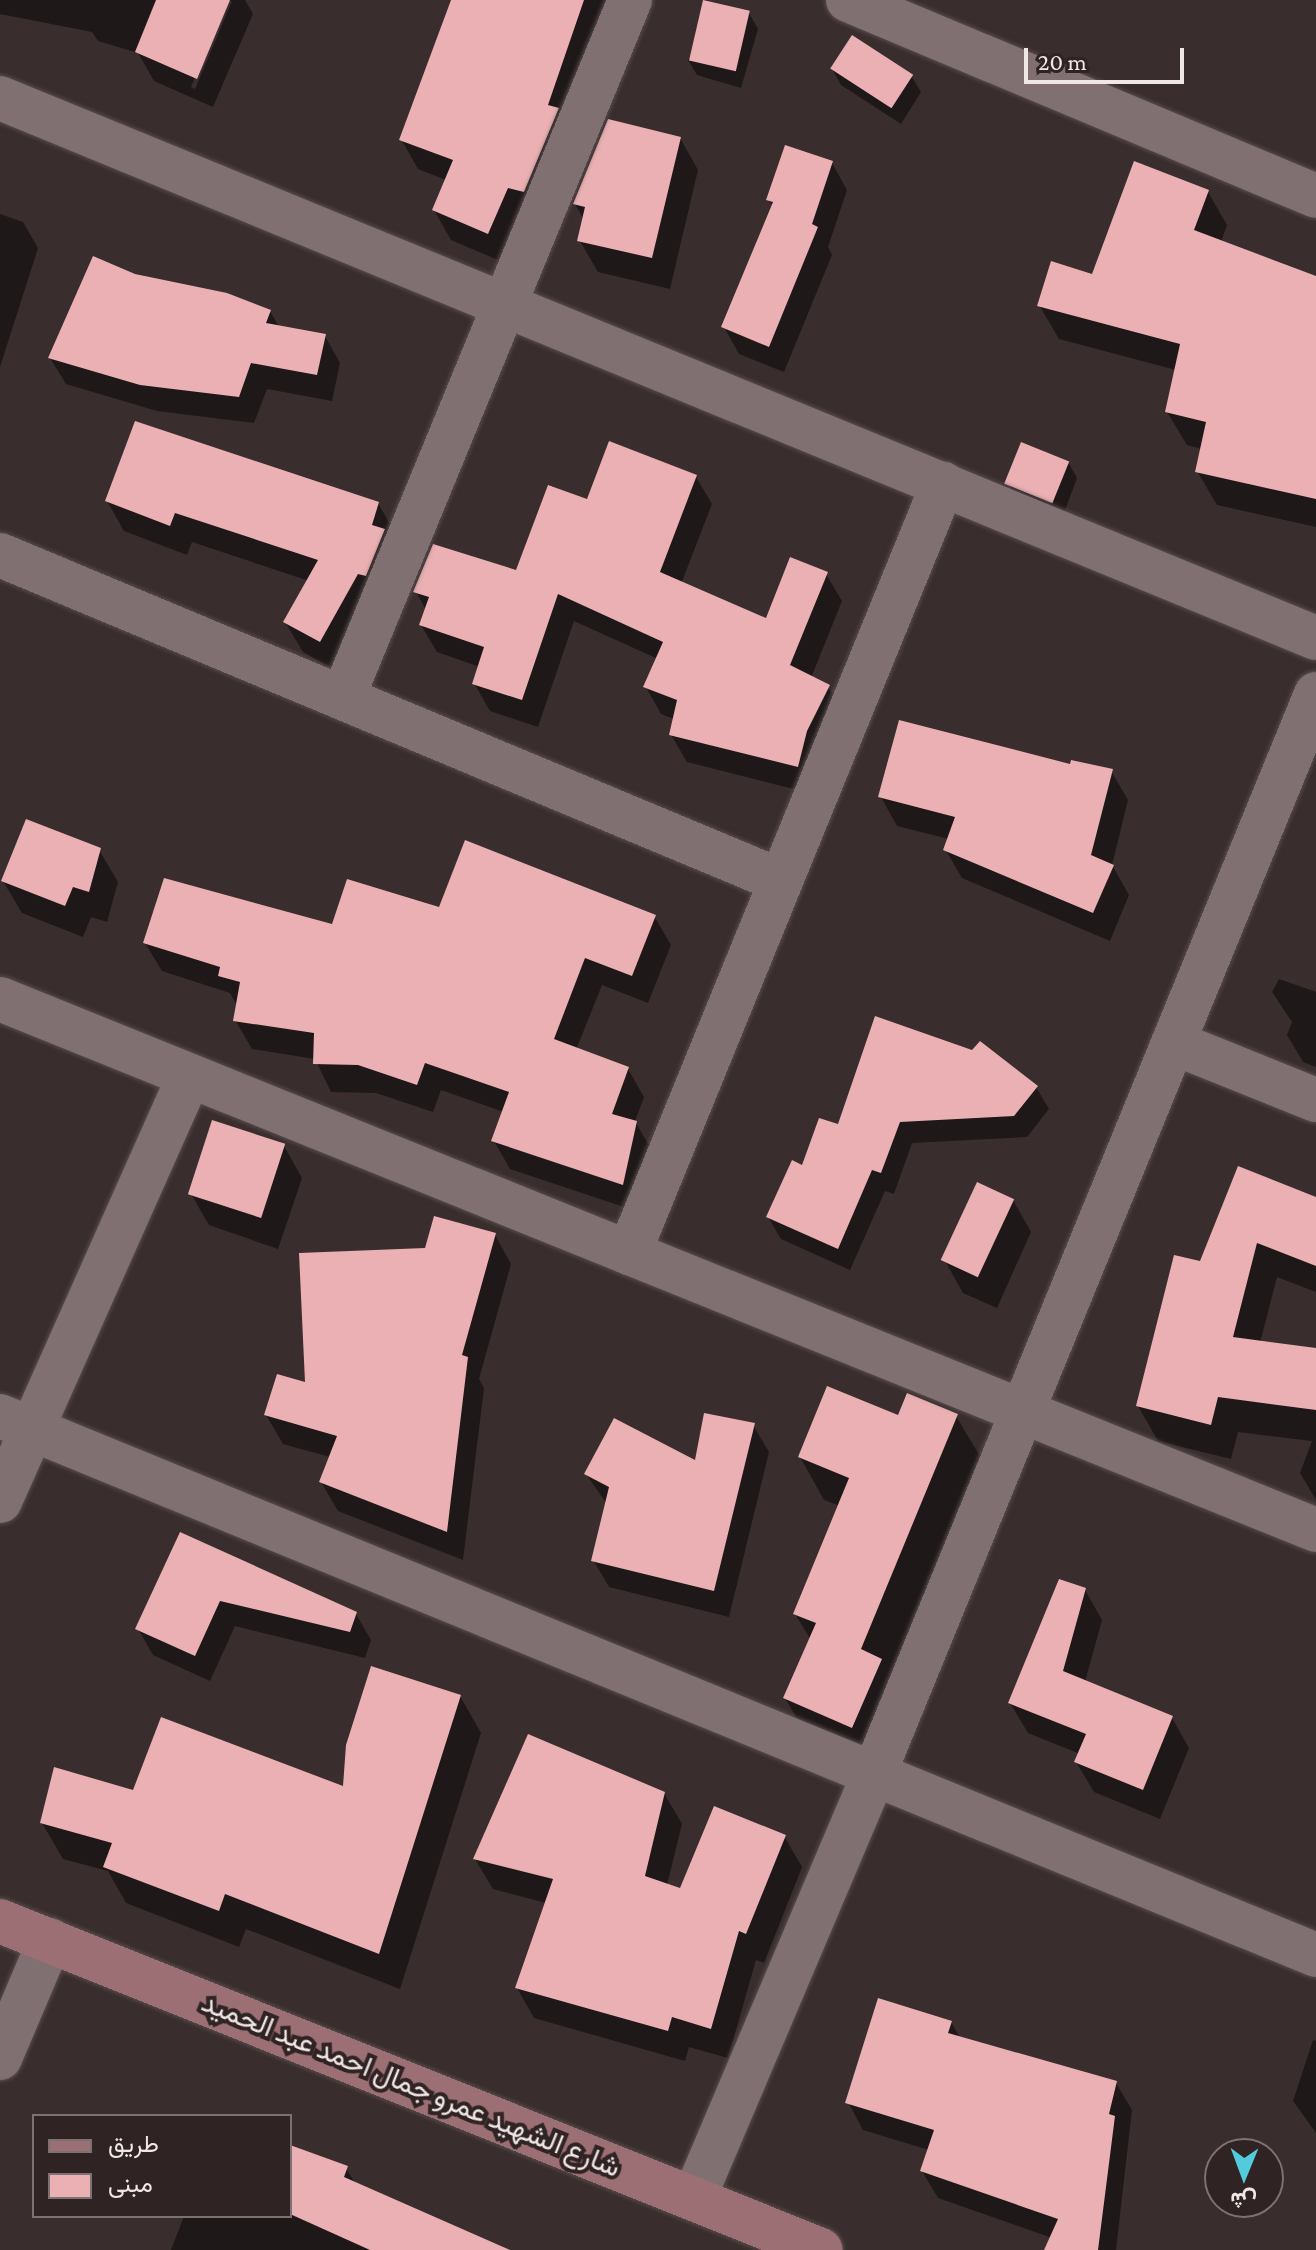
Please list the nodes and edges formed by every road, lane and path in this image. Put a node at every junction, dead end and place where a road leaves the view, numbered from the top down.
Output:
1 (630, 0) edge
2 (848, 0) edge
3 (0, 98) edge
4 (1316, 196) edge
5 (503, 308) junction
6 (943, 484) junction
7 (0, 555) edge
8 (1316, 638) edge
9 (1316, 694) edge
10 (343, 697) junction
11 (779, 880) junction
12 (0, 999) edge
13 (1174, 1043) junction
14 (189, 1076) junction
15 (1316, 1100) edge
16 (629, 1253) junction
17 (1023, 1412) junction
18 (15, 1423) edge
19 (0, 1501) edge
20 (1316, 1530) edge
21 (874, 1774) junction
22 (0, 1921) edge
23 (50, 1940) junction
24 (1316, 1955) edge
25 (0, 2058) edge
26 (694, 2198) junction
27 (821, 2250) edge

1 - 5 street
2 - 4 street
3 - 5 street
5 - 6 street
5 - 10 street
6 - 8 street
6 - 11 street
7 - 10 street
9 - 13 street
10 - 11 street
11 - 16 street
12 - 14 street
13 - 15 street
13 - 17 street
14 - 16 street
14 - 18 street
16 - 17 street
17 - 20 street
17 - 21 street
18 - 19 street
18 - 21 street
21 - 24 street
21 - 26 street
22 - 23 street, شارع الشهيد عمرو جمال احمد عبد الحميد
23 - 25 street
23 - 26 street, شارع الشهيد عمرو جمال احمد عبد الحميد
26 - 27 street, شارع الشهيد عمرو جمال احمد عبد الحميد

